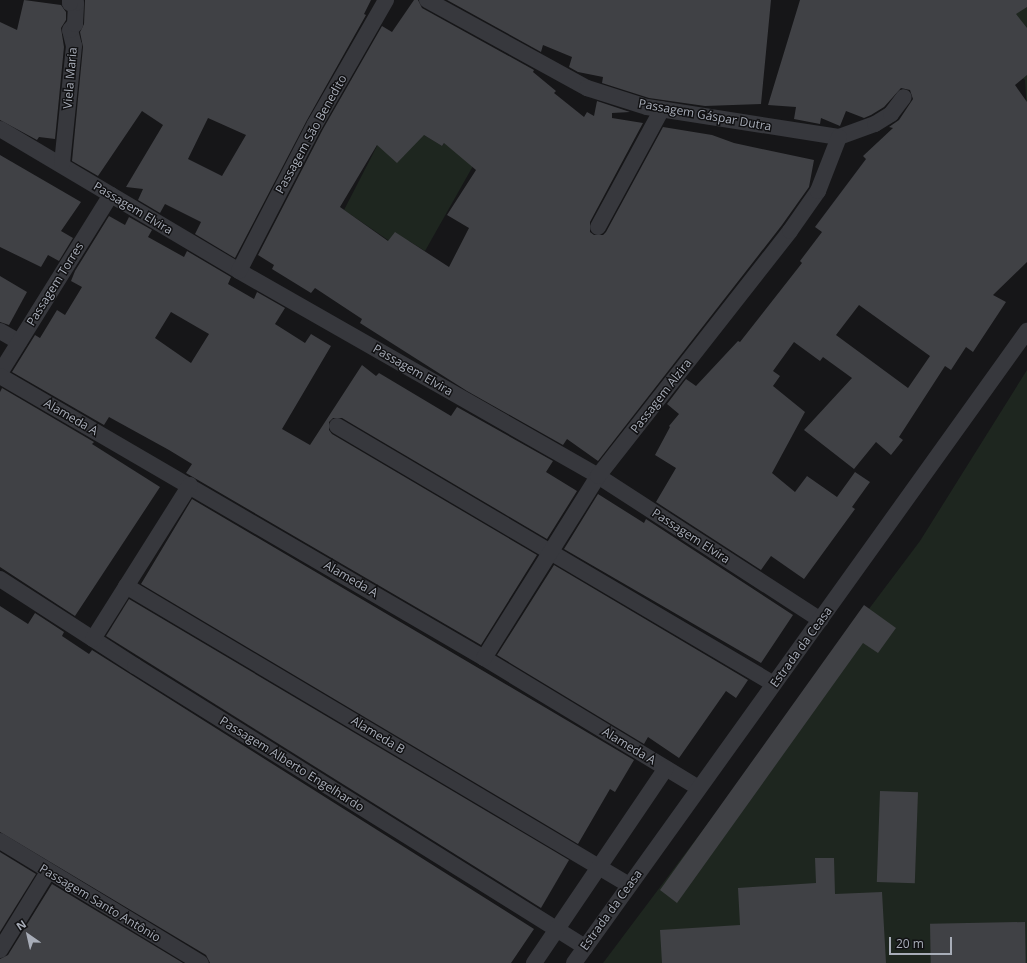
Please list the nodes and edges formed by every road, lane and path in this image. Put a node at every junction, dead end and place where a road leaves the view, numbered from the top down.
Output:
1 (70, 0) edge
2 (386, 0) edge
3 (427, 0) edge
4 (904, 97) dead end
5 (662, 109) junction
6 (0, 129) edge
7 (839, 137) junction
8 (62, 164) junction
9 (111, 195) junction
10 (598, 227) dead end
11 (239, 271) junction
12 (0, 331) edge
13 (1027, 331) edge
14 (19, 342) junction
15 (0, 373) edge
16 (0, 376) edge
17 (337, 426) dead end
18 (598, 476) junction
19 (190, 485) junction
20 (552, 550) junction
21 (0, 579) edge
22 (126, 586) junction
23 (821, 620) junction
24 (93, 639) junction
25 (484, 658) junction
26 (774, 684) junction
27 (666, 768) junction
28 (699, 788) junction
29 (0, 841) edge
30 (600, 866) junction
31 (48, 872) junction
32 (630, 885) junction
33 (558, 929) junction
34 (585, 947) junction
35 (0, 950) edge
36 (201, 963) edge
37 (534, 963) edge
38 (574, 963) edge

1 - 8 street, Viela Maria
2 - 11 street, Passagem São Benedito
3 - 5 street, Passagem Gáspar Dutra
4 - 7 street
5 - 7 street, Passagem Gáspar Dutra
5 - 10 street
6 - 8 street, Passagem Elvira
7 - 18 street, Passagem Alzira
8 - 9 street, Passagem Elvira
9 - 11 street, Passagem Elvira
9 - 14 street, Passagem Torres
11 - 18 street, Passagem Elvira
12 - 14 street
13 - 23 street, Estrada da Ceasa
14 - 15 street, Passagem Torres
16 - 19 street, Alameda A
17 - 20 street
18 - 20 street, Passagem Alzira
18 - 23 street, Passagem Elvira
19 - 22 street
19 - 25 street, Alameda A
20 - 25 street, Passagem Alzira
20 - 26 street
21 - 24 street, Passagem Alberto Engelhardo
22 - 24 street
22 - 30 street, Alameda B
23 - 26 street, Estrada da Ceasa
24 - 33 street, Passagem Alberto Engelhardo
25 - 27 street, Alameda A
26 - 28 street, Estrada da Ceasa
27 - 28 street, Alameda A
27 - 30 street
28 - 32 street, Estrada da Ceasa
29 - 31 street, Passagem Santo Antônio
30 - 32 street, Alameda B
30 - 33 street
31 - 35 street
31 - 36 street, Passagem Santo Antônio
32 - 34 street, Estrada da Ceasa
33 - 34 street, Passagem Alberto Engelhardo
33 - 37 street
34 - 38 street, Estrada da Ceasa

